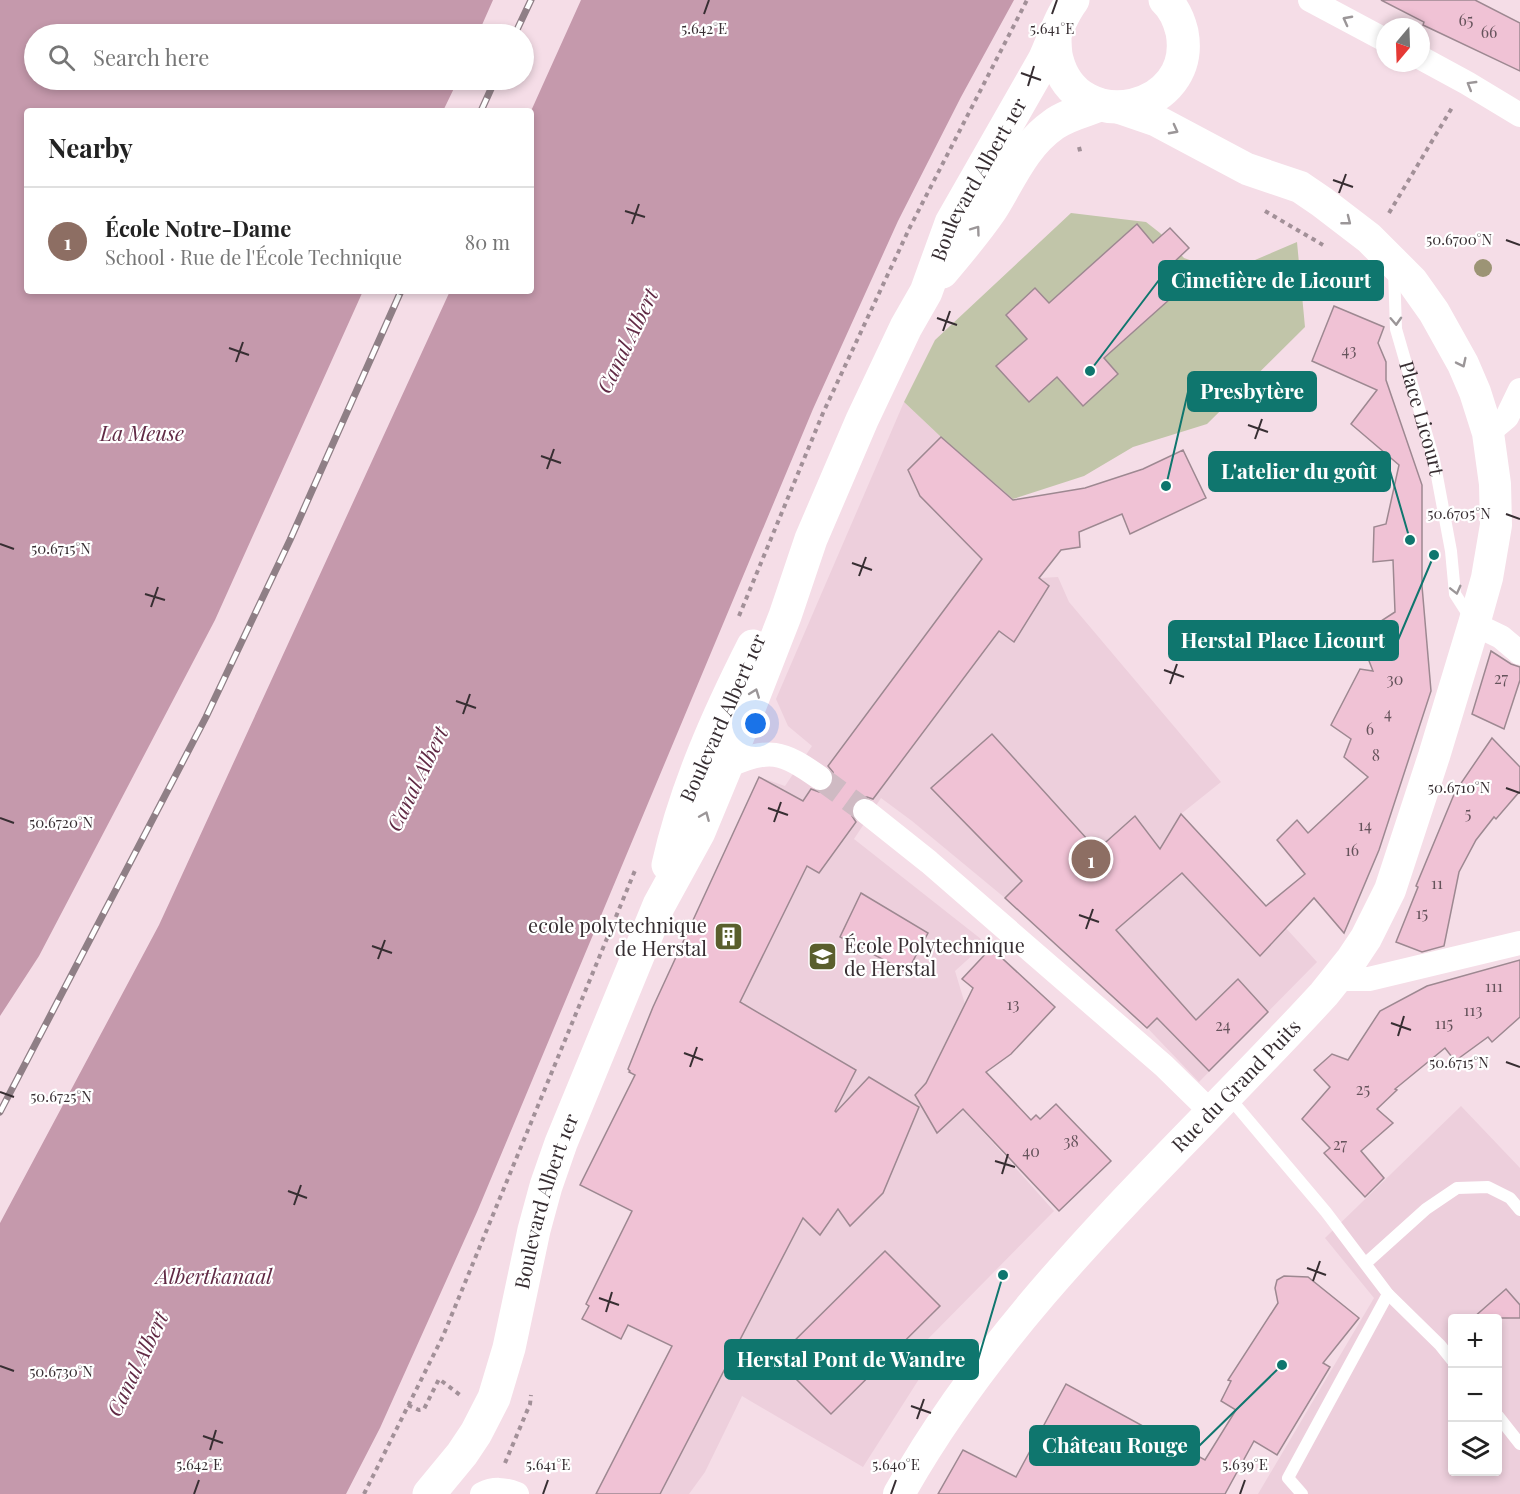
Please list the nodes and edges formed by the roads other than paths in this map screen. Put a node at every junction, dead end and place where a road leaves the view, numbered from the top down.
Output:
1 (1073, 0) edge
2 (1310, 0) edge
3 (1171, 4) edge
4 (1376, 35) edge
5 (1055, 36) junction
6 (1430, 63) edge
7 (1110, 107) junction
8 (1520, 115) edge
9 (1394, 263) junction
10 (926, 292) junction
11 (1520, 390) edge
12 (1488, 433) junction
13 (811, 539) junction
14 (1474, 624) junction
15 (1520, 653) edge
16 (726, 767) junction
17 (820, 778) tunnel mouth
18 (865, 811) tunnel mouth
19 (659, 905) junction
20 (1520, 943) edge
21 (1337, 979) junction
22 (1220, 1105) junction
23 (1520, 1210) edge
24 (1366, 1263) junction
25 (1388, 1294) junction
26 (1448, 1355) edge
27 (1502, 1422) edge
28 (1520, 1444) edge
29 (429, 1494) edge
30 (898, 1494) edge
31 (1302, 1494) edge

1 - 5 main road, Boulevard Albert 1er
4 -> 2 street
3 - 7 main road, Boulevard Albert 1er
5 - 7 main road
5 - 10 main road, Boulevard Albert 1er
8 -> 6 street
7 -> 9 street
10 -> 7 main road, Boulevard Albert 1er
9 -> 12 street
9 -> 14 lane, Place Licourt
10 - 13 main road, Boulevard Albert 1er
11 - 12 street
12 - 14 street
16 -> 13 main road, Boulevard Albert 1er
13 - 19 main road, Boulevard Albert 1er
14 - 15 street
14 - 21 street, Rue du Grand Puits
16 - 17 street
19 -> 16 main road, Boulevard Albert 1er
18 - 22 street
19 - 29 main road, Boulevard Albert 1er
20 - 21 street
21 - 22 street, Rue du Grand Puits
22 - 24 lane
22 - 30 street, Rue du Grand Puits
23 - 24 lane
24 - 25 lane
25 - 26 lane
25 - 31 lane
27 - 28 lane

